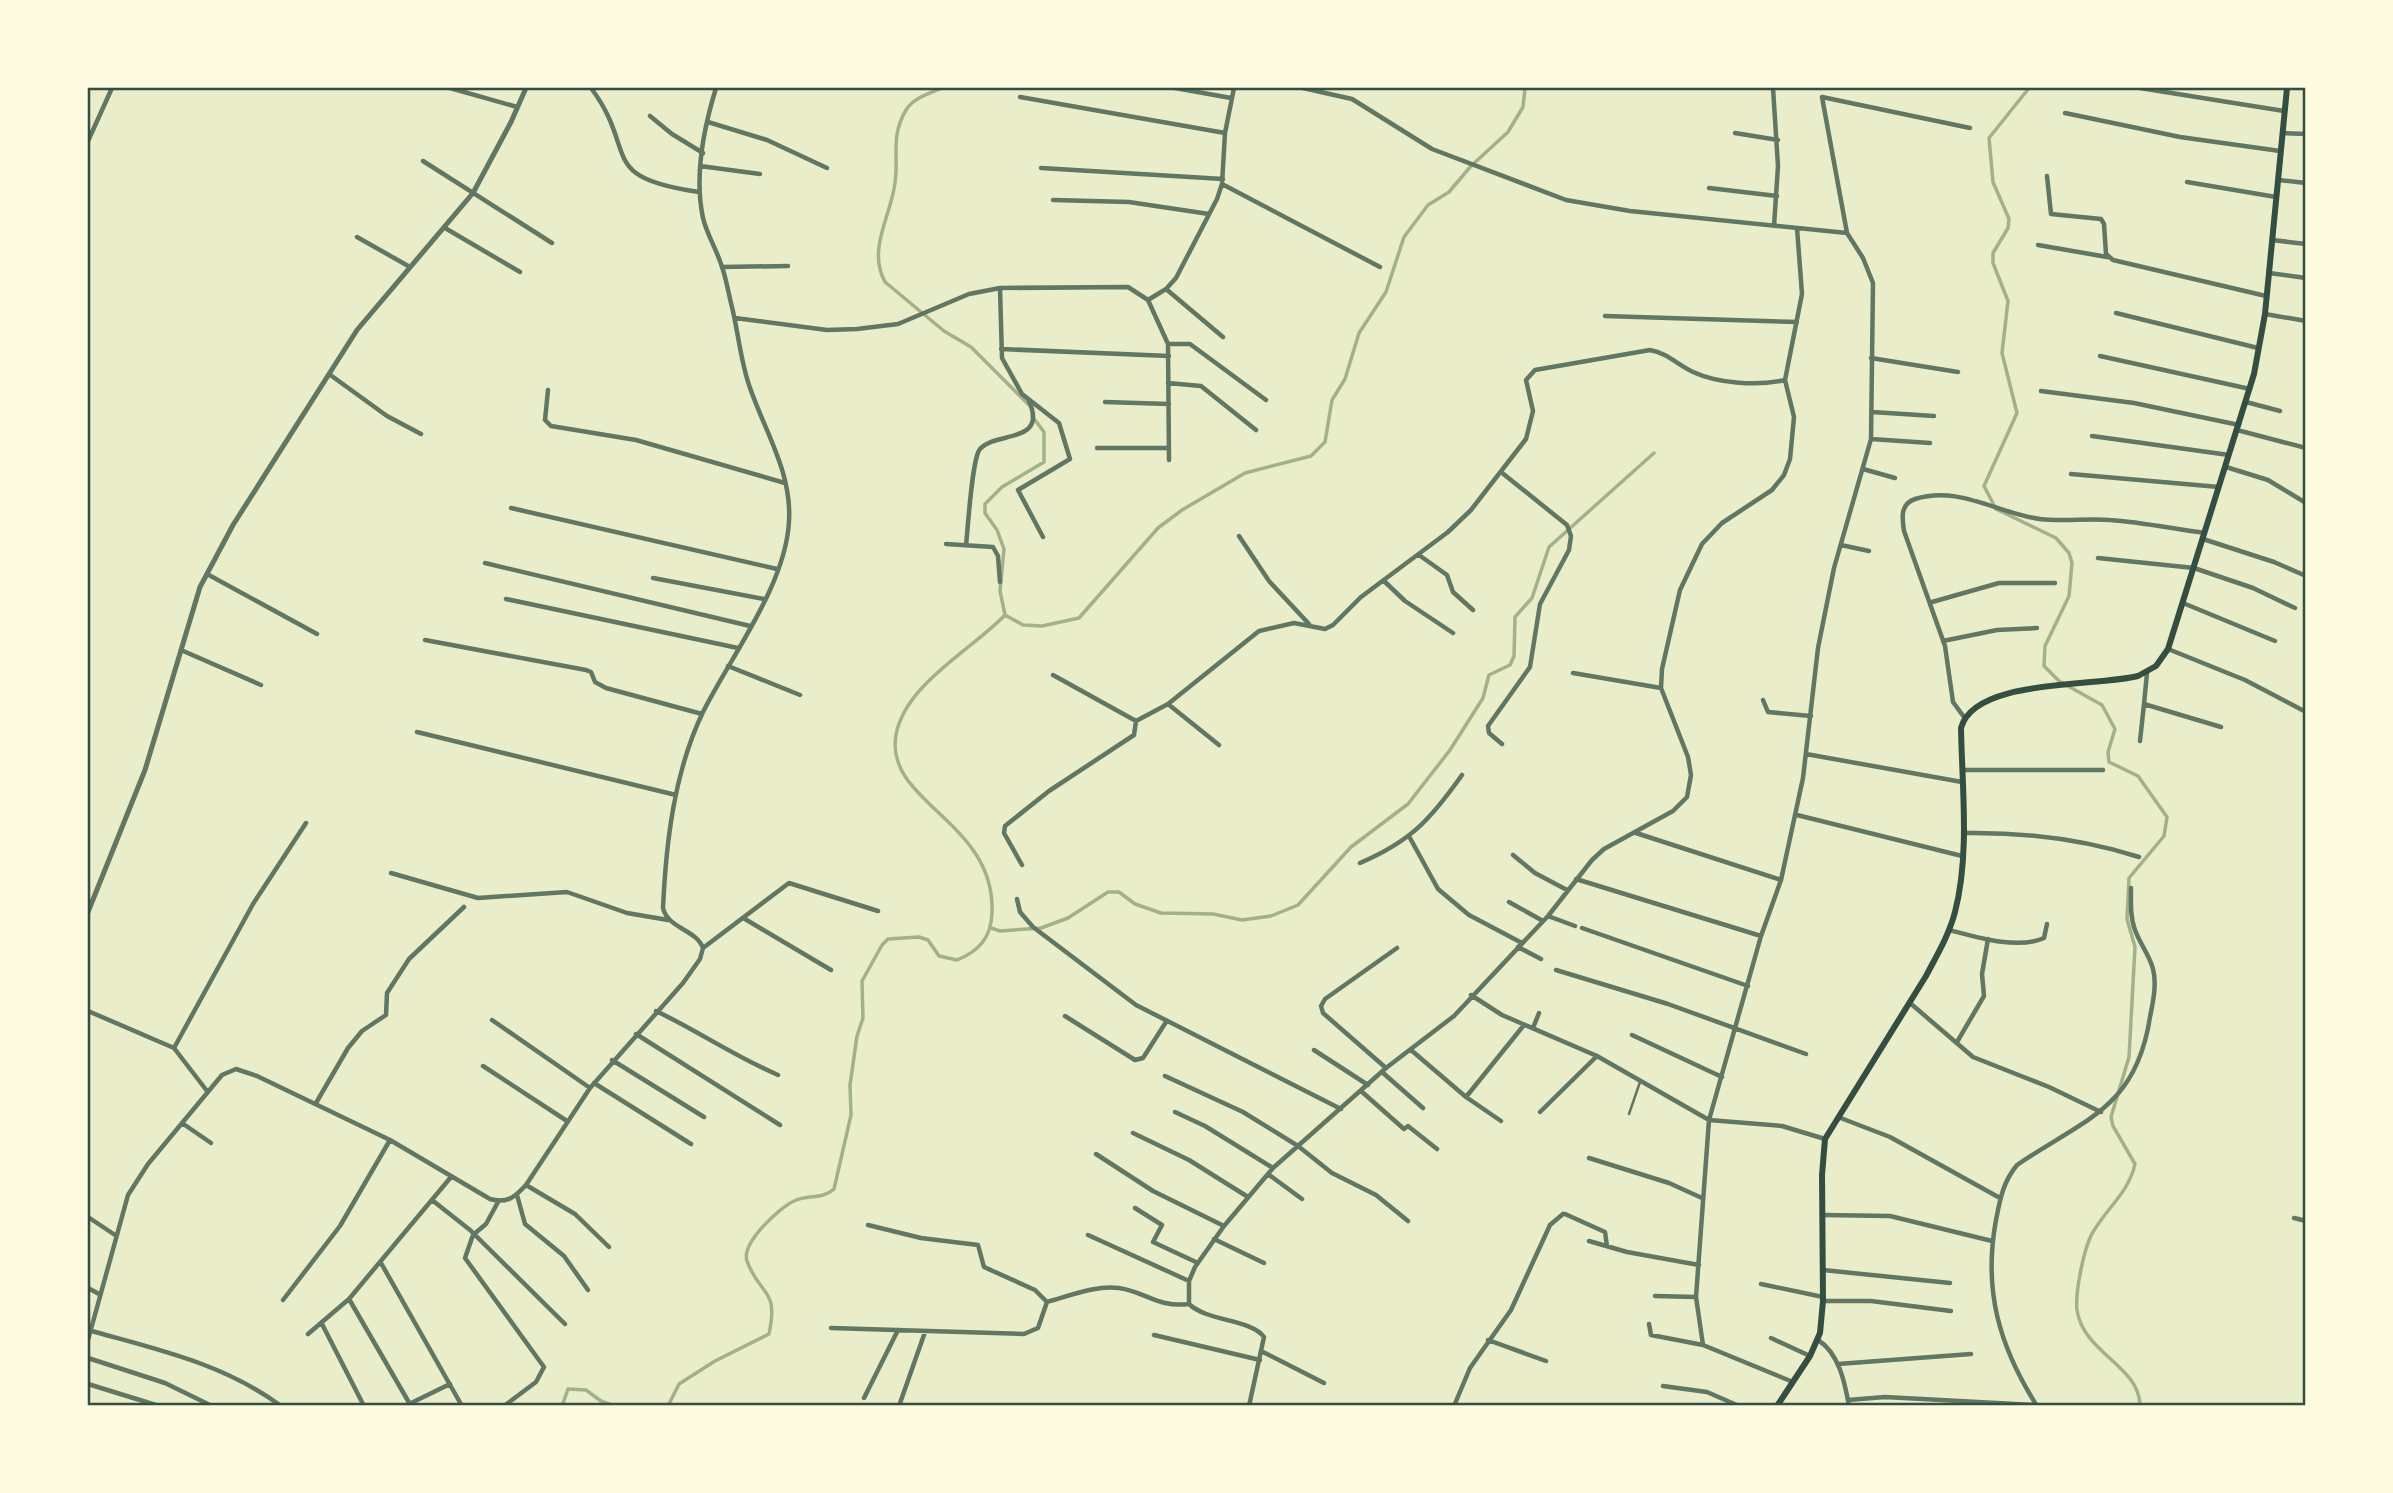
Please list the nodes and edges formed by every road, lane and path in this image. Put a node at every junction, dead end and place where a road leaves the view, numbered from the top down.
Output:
1 (112, 88) edge
2 (450, 88) edge
3 (526, 88) edge
4 (591, 88) edge
5 (716, 88) edge
6 (1175, 88) edge
7 (1234, 88) edge
8 (1303, 88) edge
9 (1773, 88) edge
10 (2140, 88) edge
11 (2287, 88) edge
12 (1020, 97) dead end
13 (1231, 98) junction
14 (517, 107) junction
15 (2284, 111) junction
16 (2065, 113) dead end
17 (650, 116) dead end
18 (708, 122) junction
19 (1970, 128) dead end
20 (2282, 132) junction
21 (1226, 133) junction
22 (1735, 133) dead end
23 (2305, 134) edge
24 (1778, 140) junction
25 (88, 141) edge
26 (2280, 151) junction
27 (703, 153) junction
28 (423, 161) dead end
29 (700, 166) junction
30 (827, 168) dead end
31 (1041, 168) dead end
32 (760, 174) dead end
33 (2047, 176) dead end
34 (2277, 180) junction
35 (1222, 181) junction
36 (2187, 182) dead end
37 (2305, 183) edge
38 (1709, 188) dead end
39 (699, 192) junction
40 (473, 193) junction
41 (1777, 196) junction
42 (2276, 197) junction
43 (1053, 200) dead end
44 (1209, 214) junction
45 (1774, 226) junction
46 (445, 228) junction
47 (1797, 228) junction
48 (1847, 233) junction
49 (357, 237) dead end
50 (2272, 240) junction
51 (552, 243) dead end
52 (2305, 244) edge
53 (2038, 245) dead end
54 (2107, 257) junction
55 (788, 266) dead end
56 (410, 267) junction
57 (722, 267) junction
58 (1380, 267) dead end
59 (520, 272) dead end
60 (2269, 273) junction
61 (2305, 278) edge
62 (1000, 288) junction
63 (1166, 289) junction
64 (2266, 296) junction
65 (1148, 300) junction
66 (2116, 313) dead end
67 (2264, 314) junction
68 (1605, 316) dead end
69 (735, 318) junction
70 (2305, 321) edge
71 (1797, 322) junction
72 (1223, 337) dead end
73 (1168, 344) junction
74 (2259, 348) junction
75 (1001, 349) junction
76 (1169, 356) junction
77 (2100, 356) dead end
78 (1871, 358) junction
79 (1958, 372) dead end
80 (329, 374) junction
81 (1785, 380) junction
82 (1168, 383) junction
83 (2250, 389) junction
84 (548, 390) dead end
85 (2041, 391) dead end
86 (1028, 400) junction
87 (1266, 400) dead end
88 (1104, 402) dead end
89 (2246, 402) junction
90 (1169, 404) junction
91 (2280, 411) dead end
92 (1872, 412) junction
93 (1934, 416) dead end
94 (2238, 428) junction
95 (1256, 430) dead end
96 (421, 434) dead end
97 (2092, 436) dead end
98 (1871, 439) junction
99 (1930, 443) dead end
100 (1097, 448) dead end
101 (2305, 448) edge
102 (1168, 449) junction
103 (2230, 456) junction
104 (1169, 460) dead end
105 (2226, 467) junction
106 (1864, 469) junction
107 (1501, 472) junction
108 (2071, 474) dead end
109 (1895, 478) dead end
110 (785, 483) junction
111 (2220, 488) junction
112 (2305, 503) edge
113 (511, 508) dead end
114 (1239, 536) dead end
115 (2204, 536) junction
116 (1042, 537) dead end
117 (946, 544) dead end
118 (966, 545) junction
119 (1841, 545) junction
120 (1869, 551) dead end
121 (1419, 555) junction
122 (2098, 558) dead end
123 (485, 563) dead end
124 (2194, 568) junction
125 (777, 569) junction
126 (207, 574) junction
127 (2305, 576) edge
128 (653, 578) dead end
129 (1384, 581) junction
130 (1000, 582) dead end
131 (2055, 583) dead end
132 (764, 598) junction
133 (506, 599) dead end
134 (1932, 602) junction
135 (2183, 603) junction
136 (2295, 608) dead end
137 (1473, 610) dead end
138 (1309, 625) junction
139 (750, 626) junction
140 (2037, 628) dead end
141 (1453, 633) dead end
142 (317, 634) dead end
143 (425, 640) dead end
144 (1943, 641) junction
145 (2275, 641) dead end
146 (738, 648) junction
147 (2168, 649) junction
148 (180, 650) junction
149 (728, 666) junction
150 (1573, 673) dead end
151 (2147, 673) junction
152 (1053, 675) dead end
153 (261, 685) dead end
154 (1661, 688) junction
155 (800, 695) dead end
156 (1763, 700) dead end
157 (1168, 704) junction
158 (2144, 704) junction
159 (2305, 712) edge
160 (702, 714) junction
161 (1811, 716) junction
162 (1964, 717) junction
163 (1136, 721) junction
164 (2221, 727) dead end
165 (417, 732) dead end
166 (2140, 741) dead end
167 (1502, 744) dead end
168 (1219, 745) dead end
169 (1805, 754) junction
170 (1962, 770) junction
171 (2103, 770) dead end
172 (1462, 775) dead end
173 (1962, 782) junction
174 (676, 795) junction
175 (1797, 814) junction
176 (306, 823) dead end
177 (1635, 832) junction
178 (1962, 833) junction
179 (1410, 838) junction
180 (1513, 855) dead end
181 (1962, 856) junction
182 (2139, 857) dead end
183 (1360, 863) dead end
184 (1022, 865) dead end
185 (391, 873) dead end
186 (1576, 879) junction
187 (1781, 880) junction
188 (2130, 888) dead end
189 (1567, 890) junction
190 (1017, 899) dead end
191 (1509, 902) dead end
192 (464, 907) dead end
193 (877, 911) dead end
194 (88, 912) edge
195 (1548, 916) junction
196 (745, 919) junction
197 (669, 920) junction
198 (1543, 921) junction
199 (2047, 924) dead end
200 (1575, 926) dead end
201 (1582, 928) dead end
202 (1949, 930) junction
203 (1762, 936) junction
204 (1989, 939) junction
205 (1520, 945) junction
206 (703, 948) junction
207 (1397, 948) dead end
208 (1541, 959) dead end
209 (831, 970) dead end
210 (1556, 970) dead end
211 (1748, 986) junction
212 (1471, 995) junction
213 (1910, 1003) junction
214 (88, 1011) edge
215 (656, 1011) junction
216 (1539, 1013) dead end
217 (1065, 1016) dead end
218 (492, 1020) dead end
219 (1166, 1022) junction
220 (1524, 1025) junction
221 (1533, 1028) junction
222 (1736, 1028) junction
223 (636, 1034) junction
224 (1633, 1035) dead end
225 (1957, 1042) junction
226 (174, 1048) junction
227 (1314, 1050) dead end
228 (1411, 1050) junction
229 (1805, 1054) dead end
230 (1597, 1056) junction
231 (612, 1060) junction
232 (483, 1066) dead end
233 (1384, 1070) junction
234 (778, 1075) dead end
235 (1165, 1076) dead end
236 (1722, 1077) junction
237 (1640, 1082) junction
238 (594, 1083) junction
239 (1368, 1085) junction
240 (590, 1088) junction
241 (207, 1091) junction
242 (1361, 1091) junction
243 (1466, 1097) junction
244 (316, 1103) junction
245 (1423, 1108) dead end
246 (1341, 1109) junction
247 (1175, 1112) dead end
248 (1540, 1112) dead end
249 (2101, 1112) junction
250 (1629, 1114) dead end
251 (704, 1117) dead end
252 (1838, 1117) junction
253 (1709, 1120) junction
254 (567, 1121) junction
255 (1501, 1121) dead end
256 (182, 1123) junction
257 (780, 1125) dead end
258 (1133, 1133) dead end
259 (1825, 1139) junction
260 (390, 1140) junction
261 (211, 1143) dead end
262 (691, 1144) dead end
263 (1298, 1146) junction
264 (1437, 1149) dead end
265 (1096, 1154) dead end
266 (1589, 1158) dead end
267 (1273, 1168) junction
268 (1268, 1174) junction
269 (451, 1177) junction
270 (526, 1185) junction
271 (517, 1195) junction
272 (1248, 1197) junction
273 (1702, 1198) junction
274 (2000, 1198) junction
275 (1302, 1199) dead end
276 (432, 1200) junction
277 (498, 1202) junction
278 (1135, 1208) dead end
279 (1823, 1215) junction
280 (88, 1217) edge
281 (2294, 1218) dead end
282 (1408, 1221) dead end
283 (2305, 1221) edge
284 (869, 1225) dead end
285 (1224, 1226) junction
286 (474, 1234) junction
287 (115, 1235) junction
288 (1088, 1235) dead end
289 (1214, 1239) junction
290 (1589, 1241) dead end
291 (1992, 1241) junction
292 (1606, 1246) junction
293 (609, 1247) dead end
294 (381, 1263) junction
295 (1198, 1263) junction
296 (1264, 1263) dead end
297 (1699, 1265) junction
298 (1824, 1270) junction
299 (1189, 1281) junction
300 (1950, 1283) dead end
301 (1761, 1284) dead end
302 (88, 1288) edge
303 (588, 1290) dead end
304 (99, 1294) junction
305 (1656, 1296) dead end
306 (1696, 1297) junction
307 (349, 1299) junction
308 (1823, 1299) junction
309 (283, 1300) dead end
310 (1047, 1301) junction
311 (1189, 1304) junction
312 (1951, 1311) dead end
313 (322, 1324) junction
314 (565, 1324) dead end
315 (1649, 1324) dead end
316 (831, 1328) dead end
317 (89, 1330) edge
318 (898, 1330) junction
319 (925, 1332) junction
320 (308, 1334) dead end
321 (1154, 1335) dead end
322 (1771, 1338) dead end
323 (88, 1340) edge
324 (1488, 1340) junction
325 (1818, 1340) junction
326 (1703, 1345) junction
327 (1263, 1352) junction
328 (1971, 1354) dead end
329 (1810, 1356) junction
330 (88, 1357) edge
331 (1260, 1360) junction
332 (1546, 1361) dead end
333 (1838, 1364) junction
334 (1793, 1382) junction
335 (1324, 1383) dead end
336 (88, 1384) edge
337 (450, 1384) junction
338 (1663, 1386) dead end
339 (864, 1398) dead end
340 (1848, 1403) edge
341 (156, 1405) edge
342 (212, 1405) edge
343 (281, 1405) edge
344 (364, 1405) edge
345 (409, 1405) edge
346 (462, 1405) edge
347 (504, 1405) edge
348 (899, 1405) edge
349 (1249, 1405) edge
350 (1454, 1405) edge
351 (1739, 1405) edge
352 (1777, 1405) edge
353 (2037, 1405) edge

1 - 25 street
2 - 14 street
3 - 14 street
4 - 39 street
5 - 18 street
6 - 13 street
7 - 13 street
8 - 45 street
9 - 24 street
10 - 15 street
11 - 15 main road
12 - 21 street
13 - 21 street
14 - 40 street
15 - 20 main road
16 - 26 street
17 - 27 street
18 - 27 street
18 - 30 street
19 - 48 street
20 - 23 street
20 - 26 main road
21 - 35 street
22 - 24 street
24 - 41 street
26 - 34 main road
27 - 29 street
28 - 40 street
29 - 32 street
29 - 39 street
31 - 35 street
33 - 54 street
34 - 37 street
34 - 42 main road
35 - 44 street
35 - 58 street
36 - 42 street
38 - 41 street
39 - 57 street
40 - 46 street
40 - 51 street
41 - 45 street
42 - 50 main road
43 - 44 street
44 - 63 street
45 - 47 street
46 - 56 street
46 - 59 street
47 - 48 street
47 - 71 street
48 - 78 street
49 - 56 street
50 - 52 street
50 - 60 main road
53 - 54 street
54 - 64 street
55 - 57 street
56 - 80 street
57 - 69 street
60 - 61 street
60 - 64 main road
62 - 65 street
62 - 69 street
62 - 75 street
63 - 65 street
63 - 72 street
64 - 67 main road
65 - 73 street
66 - 74 street
67 - 70 street
67 - 74 main road
68 - 71 street
69 - 110 street
71 - 81 street
73 - 76 street
73 - 87 street
74 - 83 main road
75 - 76 street
75 - 86 street
76 - 82 street
77 - 83 street
78 - 79 street
78 - 92 street
80 - 96 street
80 - 126 street
81 - 107 street
81 - 154 street
82 - 90 street
82 - 95 street
83 - 89 main road
84 - 110 street
85 - 94 street
86 - 116 street
86 - 118 street
88 - 90 street
89 - 91 street
89 - 94 main road
90 - 102 street
92 - 93 street
92 - 98 street
94 - 101 street
94 - 103 main road
97 - 103 street
98 - 99 street
98 - 106 street
100 - 102 street
102 - 104 street
103 - 105 main road
105 - 111 main road
105 - 112 street
106 - 109 street
106 - 119 street
107 - 121 street
107 - 167 street
108 - 111 street
110 - 125 street
111 - 115 main road
113 - 125 street
114 - 138 street
115 - 124 main road
115 - 127 street
115 - 134 street
117 - 118 street
118 - 130 street
119 - 120 street
119 - 161 street
121 - 129 street
121 - 137 street
122 - 124 street
123 - 139 street
124 - 135 main road
124 - 136 street
125 - 132 street
126 - 142 street
126 - 148 street
128 - 132 street
129 - 138 street
129 - 141 street
131 - 134 street
132 - 139 street
133 - 146 street
134 - 144 street
135 - 145 street
135 - 147 main road
138 - 157 street
139 - 146 street
140 - 144 street
143 - 160 street
144 - 162 street
146 - 149 street
147 - 151 main road
147 - 159 street
148 - 153 street
148 - 194 street
149 - 155 street
149 - 160 street
150 - 154 street
151 - 158 street
151 - 162 main road
152 - 163 street
154 - 177 street
156 - 161 street
157 - 163 street
157 - 168 street
158 - 164 street
158 - 166 street
160 - 174 street
161 - 169 street
162 - 170 main road
163 - 184 street
165 - 174 street
169 - 173 street
169 - 175 street
170 - 171 street
170 - 173 main road
172 - 179 street
173 - 178 main road
174 - 197 street
175 - 181 street
175 - 187 street
176 - 226 street
177 - 186 street
177 - 187 street
178 - 181 main road
178 - 182 street
179 - 183 street
179 - 205 street
180 - 189 street
181 - 202 main road
185 - 197 street
186 - 189 street
186 - 203 street
187 - 203 street
188 - 249 street
189 - 195 street
190 - 219 street
191 - 198 street
192 - 244 street
193 - 196 street
195 - 198 street
195 - 200 street
196 - 206 street
196 - 209 street
197 - 206 street
198 - 205 street
199 - 204 street
201 - 211 street
202 - 204 street
202 - 213 main road
203 - 211 street
204 - 225 street
205 - 208 street
205 - 212 street
206 - 215 street
207 - 233 street
210 - 222 street
211 - 222 street
212 - 220 street
212 - 228 street
213 - 225 street
213 - 252 main road
214 - 226 street
215 - 223 street
215 - 234 street
216 - 221 street
217 - 219 street
218 - 240 street
219 - 246 street
220 - 221 street
220 - 243 street
221 - 230 street
222 - 229 street
222 - 236 street
223 - 231 street
223 - 257 street
224 - 236 street
225 - 249 street
226 - 241 street
227 - 239 street
228 - 233 street
228 - 243 street
230 - 237 street
230 - 248 street
231 - 238 street
231 - 251 street
232 - 254 street
233 - 239 street
233 - 245 street
235 - 263 street
236 - 253 street
237 - 250 lane
237 - 253 street
238 - 240 street
238 - 262 street
239 - 242 street
240 - 254 street
241 - 244 street
241 - 256 street
242 - 246 street
242 - 264 street
243 - 255 street
244 - 260 street
246 - 263 street
247 - 267 street
249 - 274 street
252 - 259 main road
252 - 274 street
253 - 259 street
253 - 273 street
254 - 270 street
256 - 261 street
256 - 287 street
258 - 272 street
259 - 279 main road
260 - 269 street
260 - 309 street
263 - 267 street
263 - 282 street
265 - 285 street
266 - 273 street
267 - 268 street
268 - 272 street
268 - 275 street
269 - 276 street
269 - 277 street
270 - 271 street
270 - 293 street
271 - 277 street
271 - 303 street
272 - 285 street
273 - 297 street
274 - 291 street
276 - 286 street
276 - 294 street
277 - 286 street
278 - 295 street
279 - 291 street
279 - 298 main road
280 - 287 street
281 - 283 street
284 - 310 street
285 - 289 street
286 - 314 street
286 - 347 street
287 - 304 street
288 - 299 street
289 - 295 street
289 - 296 street
290 - 292 street
291 - 353 street
292 - 297 street
292 - 324 street
294 - 307 street
294 - 337 street
295 - 299 street
297 - 306 street
298 - 300 street
298 - 308 main road
299 - 311 street
301 - 308 street
302 - 304 street
304 - 317 street
305 - 306 street
306 - 326 street
307 - 313 street
307 - 345 street
308 - 312 street
308 - 325 main road
310 - 311 street
310 - 319 street
311 - 327 street
313 - 320 street
313 - 344 street
315 - 326 street
316 - 318 street
317 - 323 street
317 - 343 street
318 - 319 street
318 - 339 street
319 - 348 street
321 - 331 street
322 - 329 street
324 - 332 street
324 - 350 street
325 - 329 main road
325 - 333 street
326 - 334 street
327 - 331 street
327 - 335 street
328 - 333 street
329 - 334 main road
330 - 342 street
331 - 349 street
333 - 340 street
334 - 352 main road
336 - 341 street
337 - 345 street
337 - 346 street
338 - 351 street
340 - 353 street

